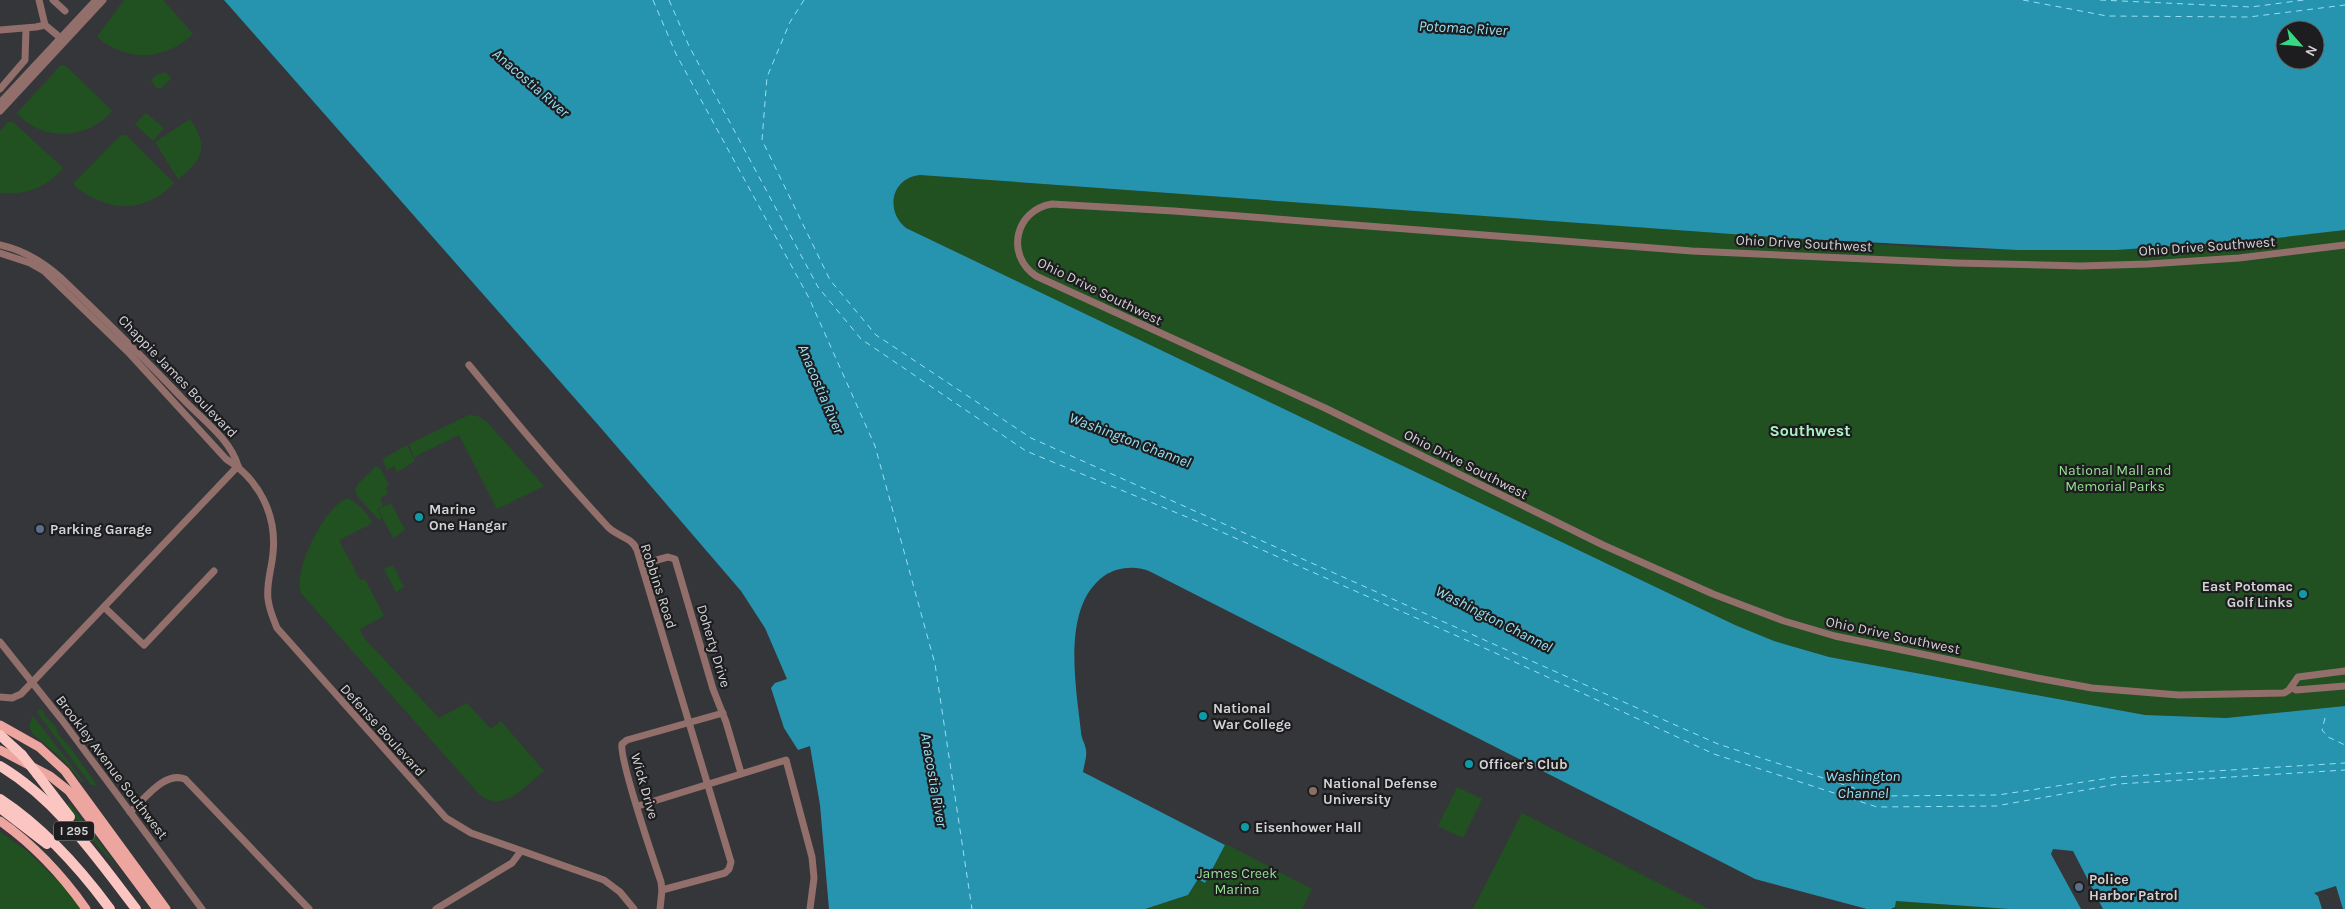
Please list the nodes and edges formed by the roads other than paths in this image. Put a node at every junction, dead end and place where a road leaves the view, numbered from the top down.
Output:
1 (39, 0) edge
2 (53, 0) edge
3 (96, 0) edge
4 (103, 0) edge
5 (65, 11) dead end
6 (45, 25) junction
7 (26, 28) junction
8 (0, 30) edge
9 (63, 39) junction
10 (0, 89) edge
11 (0, 103) edge
12 (0, 111) edge
13 (0, 245) edge
14 (2345, 245) edge
15 (0, 253) edge
16 (469, 365) dead end
17 (238, 466) junction
18 (642, 564) junction
19 (214, 571) dead end
20 (104, 607) junction
21 (0, 642) edge
22 (2345, 671) edge
23 (32, 682) junction
24 (2345, 686) edge
25 (2291, 687) junction
26 (0, 698) edge
27 (723, 713) junction
28 (688, 723) junction
29 (0, 725) edge
30 (0, 736) edge
31 (0, 750) edge
32 (0, 766) edge
33 (741, 773) junction
34 (706, 783) junction
35 (0, 798) edge
36 (638, 806) junction
37 (0, 808) edge
38 (130, 812) junction
39 (0, 821) edge
40 (521, 851) junction
41 (662, 890) junction
42 (86, 909) edge
43 (109, 909) edge
44 (136, 909) edge
45 (141, 909) edge
46 (157, 909) edge
47 (166, 909) edge
48 (202, 909) edge
49 (309, 909) edge
50 (436, 909) edge
51 (634, 909) edge
52 (660, 909) edge
53 (810, 909) edge

1 - 6 street
2 - 5 street
3 - 9 street
4 - 9 street
6 - 7 street
6 - 9 street
7 - 8 street
7 - 10 street
9 - 11 street
9 - 12 street
13 - 17 street, Chappie James Boulevard
14 - 25 street, Ohio Drive Southwest
15 - 17 street, Chappie James Boulevard
16 - 18 street, Robbins Road
17 - 20 street
17 - 40 street, Defense Boulevard
18 - 27 street, Doherty Drive
18 - 28 street, Robbins Road
19 - 20 street
20 - 23 street
21 - 23 street, Brookley Avenue Southwest
22 - 25 street, Ohio Drive Southwest
23 - 26 street
23 - 38 street, Brookley Avenue Southwest
24 - 25 street, Ohio Drive Southwest
27 - 28 street, Wick Drive
27 - 33 street, Doherty Drive
28 - 34 street, Robbins Road
28 - 36 street, Wick Drive
29 - 47 main road
30 - 45 highway, bridge
31 - 46 main road
32 - 44 highway, I 295
33 - 34 street
33 - 53 street
34 - 36 street
34 - 41 street, Robbins Road
35 - 43 highway, I 295
36 - 41 street, Wick Drive
37 - 43 highway
38 - 48 street, Brookley Avenue Southwest
38 - 49 street
39 - 42 main road
40 - 50 street
40 - 51 street, Defense Boulevard
41 - 52 street, Wick Drive

